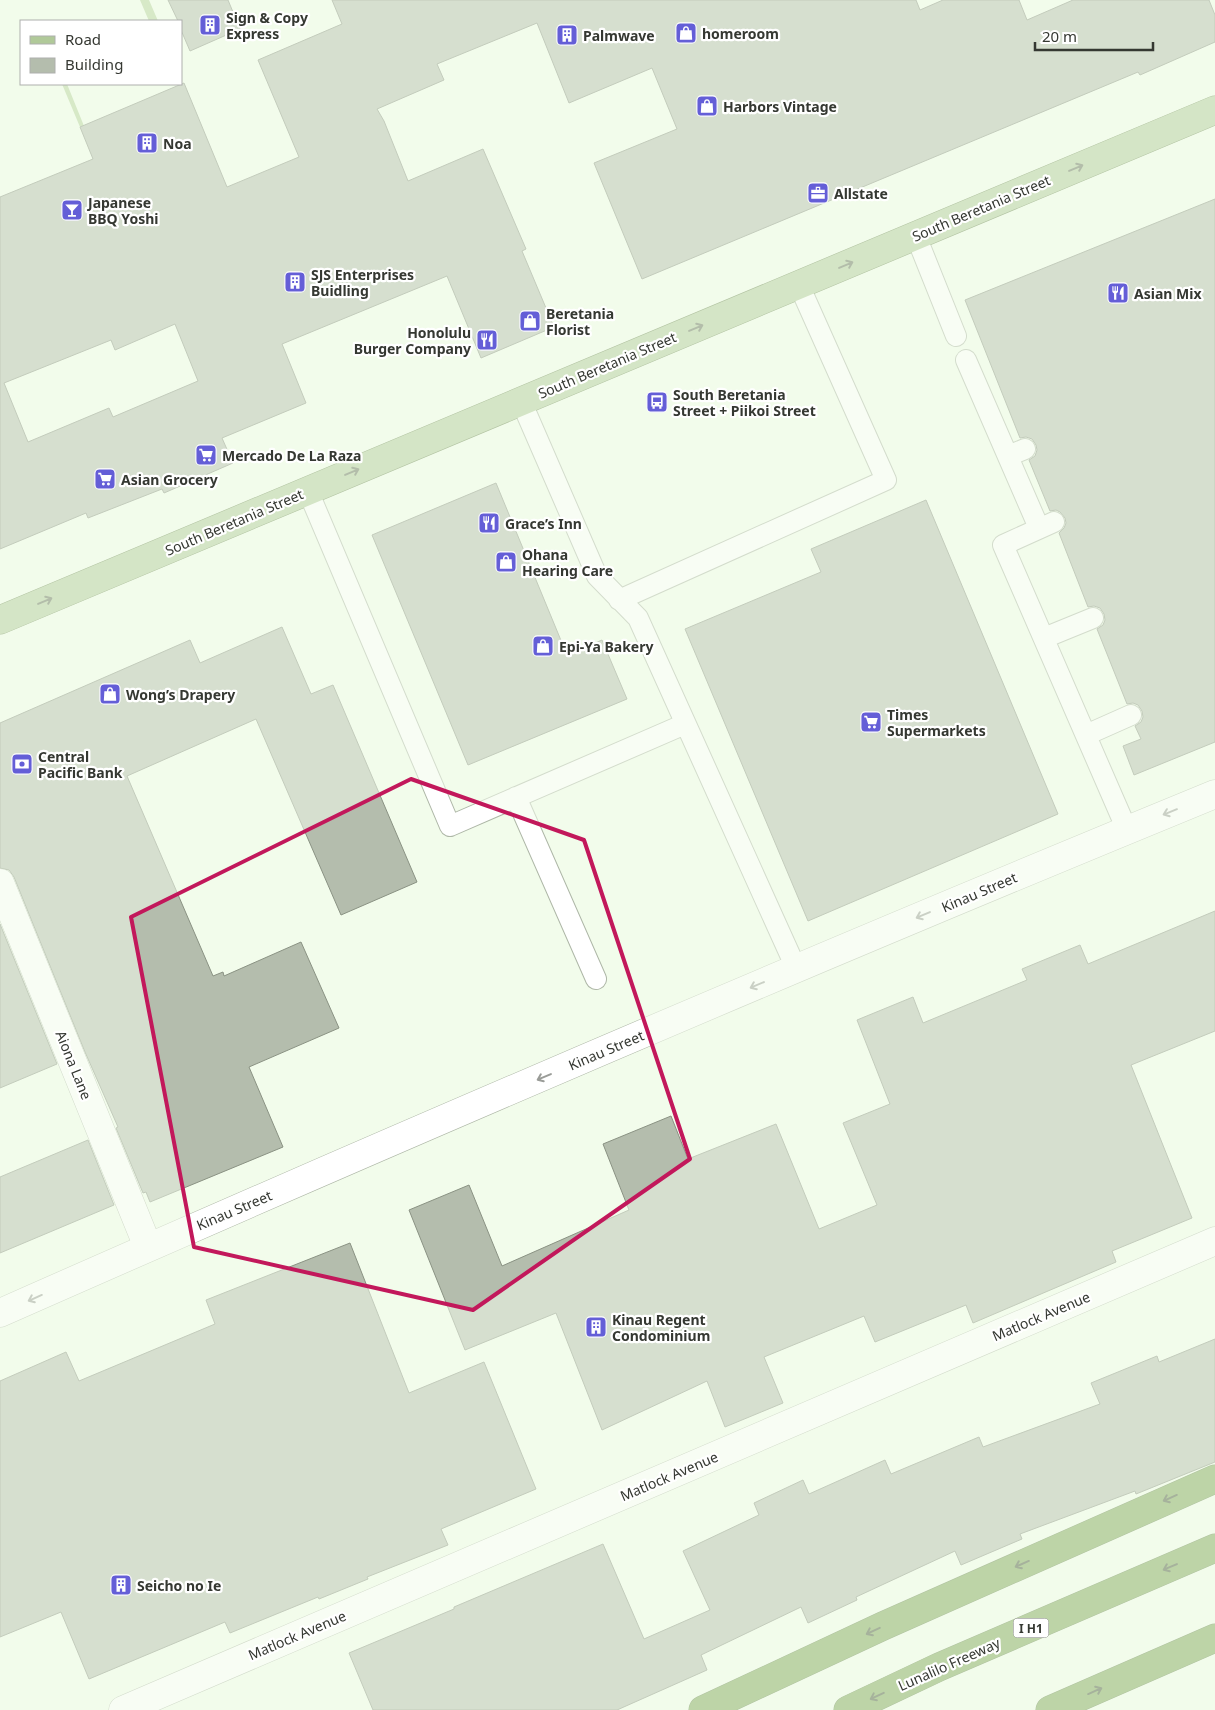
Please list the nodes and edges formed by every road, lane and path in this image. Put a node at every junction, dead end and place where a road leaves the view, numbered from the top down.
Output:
1 (1215, 110) edge
2 (916, 236) junction
3 (799, 285) junction
4 (956, 336) dead end
5 (966, 360) dead end
6 (522, 401) junction
7 (308, 492) junction
8 (619, 600) junction
9 (1092, 618) dead end
10 (0, 620) edge
11 (1044, 638) junction
12 (1131, 715) dead end
13 (685, 724) junction
14 (1086, 735) junction
15 (1215, 794) edge
16 (516, 797) junction
17 (1127, 830) junction
18 (0, 883) edge
19 (796, 968) junction
20 (596, 979) dead end
21 (1215, 1241) edge
22 (148, 1247) junction
23 (0, 1313) edge
24 (1215, 1479) edge
25 (1215, 1548) edge
26 (1215, 1638) edge
27 (123, 1710) edge
28 (703, 1710) edge
29 (848, 1710) edge
30 (1050, 1710) edge

2 -> 1 main road, South Beretania Street
3 -> 2 main road, South Beretania Street
2 - 4 lane
6 -> 3 main road, South Beretania Street
3 - 8 lane
5 - 11 lane
7 -> 6 main road, South Beretania Street
6 - 8 lane
10 -> 7 main road, South Beretania Street
7 - 16 lane
8 - 13 lane
9 - 11 lane
11 - 14 lane
12 - 14 lane
13 - 16 lane
13 - 19 lane
14 - 17 lane
15 -> 17 street, Kinau Street
16 - 20 lane
17 -> 19 street, Kinau Street
18 - 22 street, Aiona Lane
19 -> 22 street, Kinau Street
21 - 27 street, Matlock Avenue
22 -> 23 street, Kinau Street
24 -> 28 highway
25 -> 29 highway, Lunalilo Freeway / I H1
30 -> 26 highway

